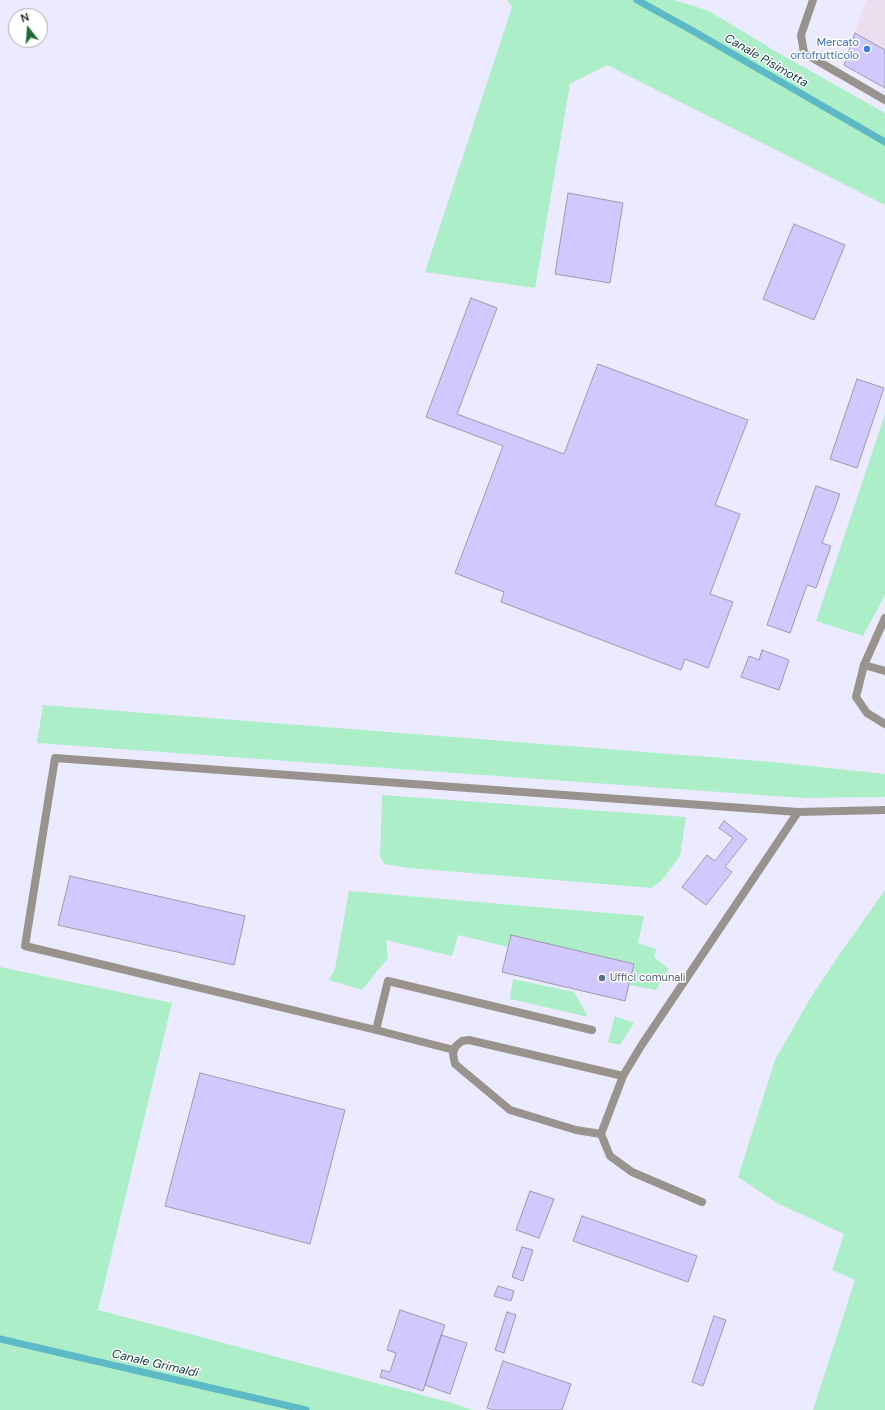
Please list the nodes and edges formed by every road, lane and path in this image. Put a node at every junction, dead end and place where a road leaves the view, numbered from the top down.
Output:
1 (814, 0) edge
2 (885, 100) edge
3 (885, 618) edge
4 (864, 665) junction
5 (885, 671) edge
6 (885, 724) edge
7 (885, 810) edge
8 (798, 812) junction
9 (376, 1030) junction
10 (592, 1030) dead end
11 (454, 1050) junction
12 (623, 1076) junction
13 (601, 1134) junction
14 (702, 1202) dead end

1 - 2 street
3 - 4 street
4 - 5 street
4 - 6 street
7 - 8 street
8 - 9 street
8 - 12 street
9 - 10 street
9 - 11 street
11 - 12 street
11 - 13 street
12 - 13 street
13 - 14 street

